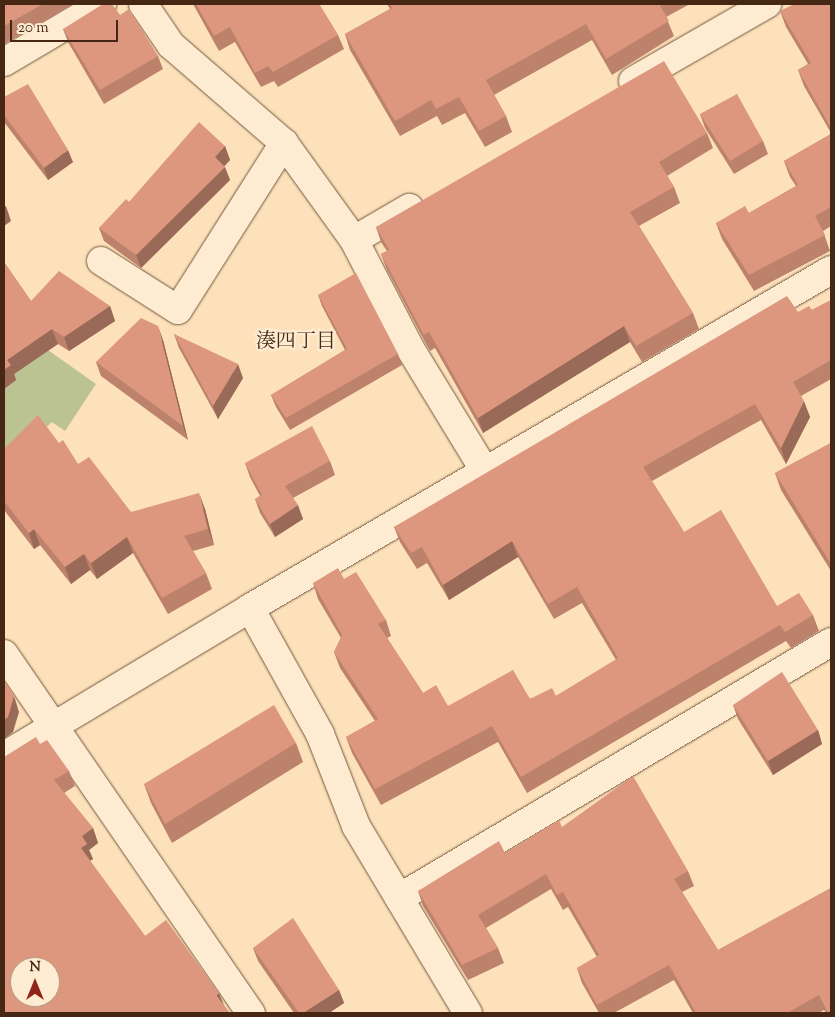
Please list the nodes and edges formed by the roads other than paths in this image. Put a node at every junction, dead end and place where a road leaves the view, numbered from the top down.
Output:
1 (102, 4) edge
2 (143, 4) edge
3 (767, 4) edge
4 (4, 62) edge
5 (612, 92) edge
6 (284, 143) junction
7 (431, 196) edge
8 (354, 240) junction
9 (101, 261) dead end
10 (831, 270) edge
11 (485, 471) junction
12 (250, 608) junction
13 (831, 642) edge
14 (4, 654) edge
15 (51, 725) junction
16 (4, 756) edge
17 (399, 898) junction
18 (251, 1013) edge
19 (468, 1013) edge

1 - 4 street
2 - 6 street
3 - 5 street
6 - 8 street
6 - 9 street
7 - 8 street
8 - 11 street
10 - 11 street
11 - 12 street
12 - 15 street
12 - 17 street
13 - 17 street
14 - 15 street
15 - 16 street
15 - 18 street
17 - 19 street

